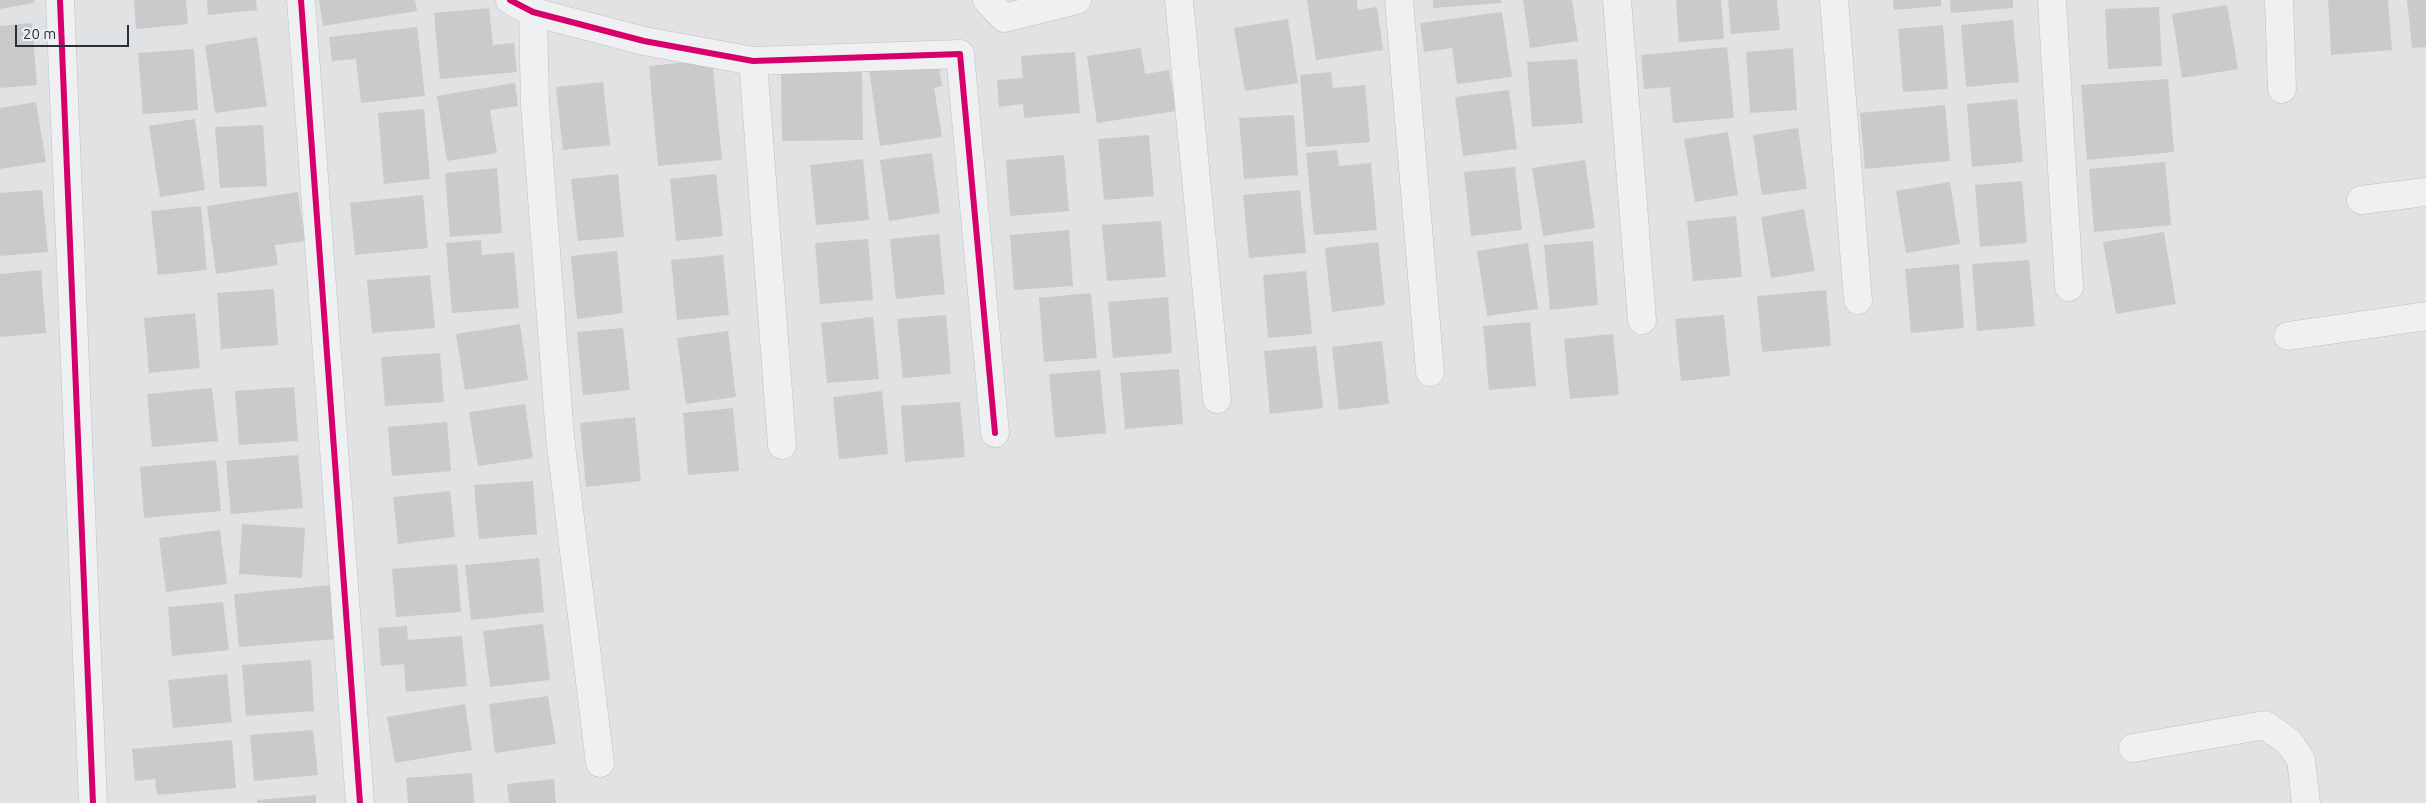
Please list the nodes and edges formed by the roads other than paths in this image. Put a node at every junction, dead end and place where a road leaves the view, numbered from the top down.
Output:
1 (60, 0) edge
2 (302, 0) edge
3 (987, 0) edge
4 (1077, 0) edge
5 (1180, 0) edge
6 (1399, 0) edge
7 (1617, 0) edge
8 (1834, 0) edge
9 (2052, 0) edge
10 (2279, 0) edge
11 (522, 6) edge
12 (753, 61) junction
13 (2282, 89) dead end
14 (2426, 192) edge
15 (2361, 200) dead end
16 (2069, 286) dead end
17 (1858, 300) dead end
18 (2426, 316) edge
19 (1642, 320) dead end
20 (2288, 336) dead end
21 (1430, 372) dead end
22 (1217, 399) dead end
23 (994, 433) dead end
24 (782, 445) dead end
25 (2133, 748) dead end
26 (600, 762) dead end
27 (93, 803) edge
28 (360, 803) edge
29 (2306, 803) edge

1 - 27 street
2 - 28 street
3 - 4 street
5 - 22 street
6 - 21 street
7 - 19 street
8 - 17 street
9 - 16 street
10 - 13 street
11 - 12 street
11 - 26 street
12 - 23 street
12 - 24 street
14 - 15 street
18 - 20 street
25 - 29 street

